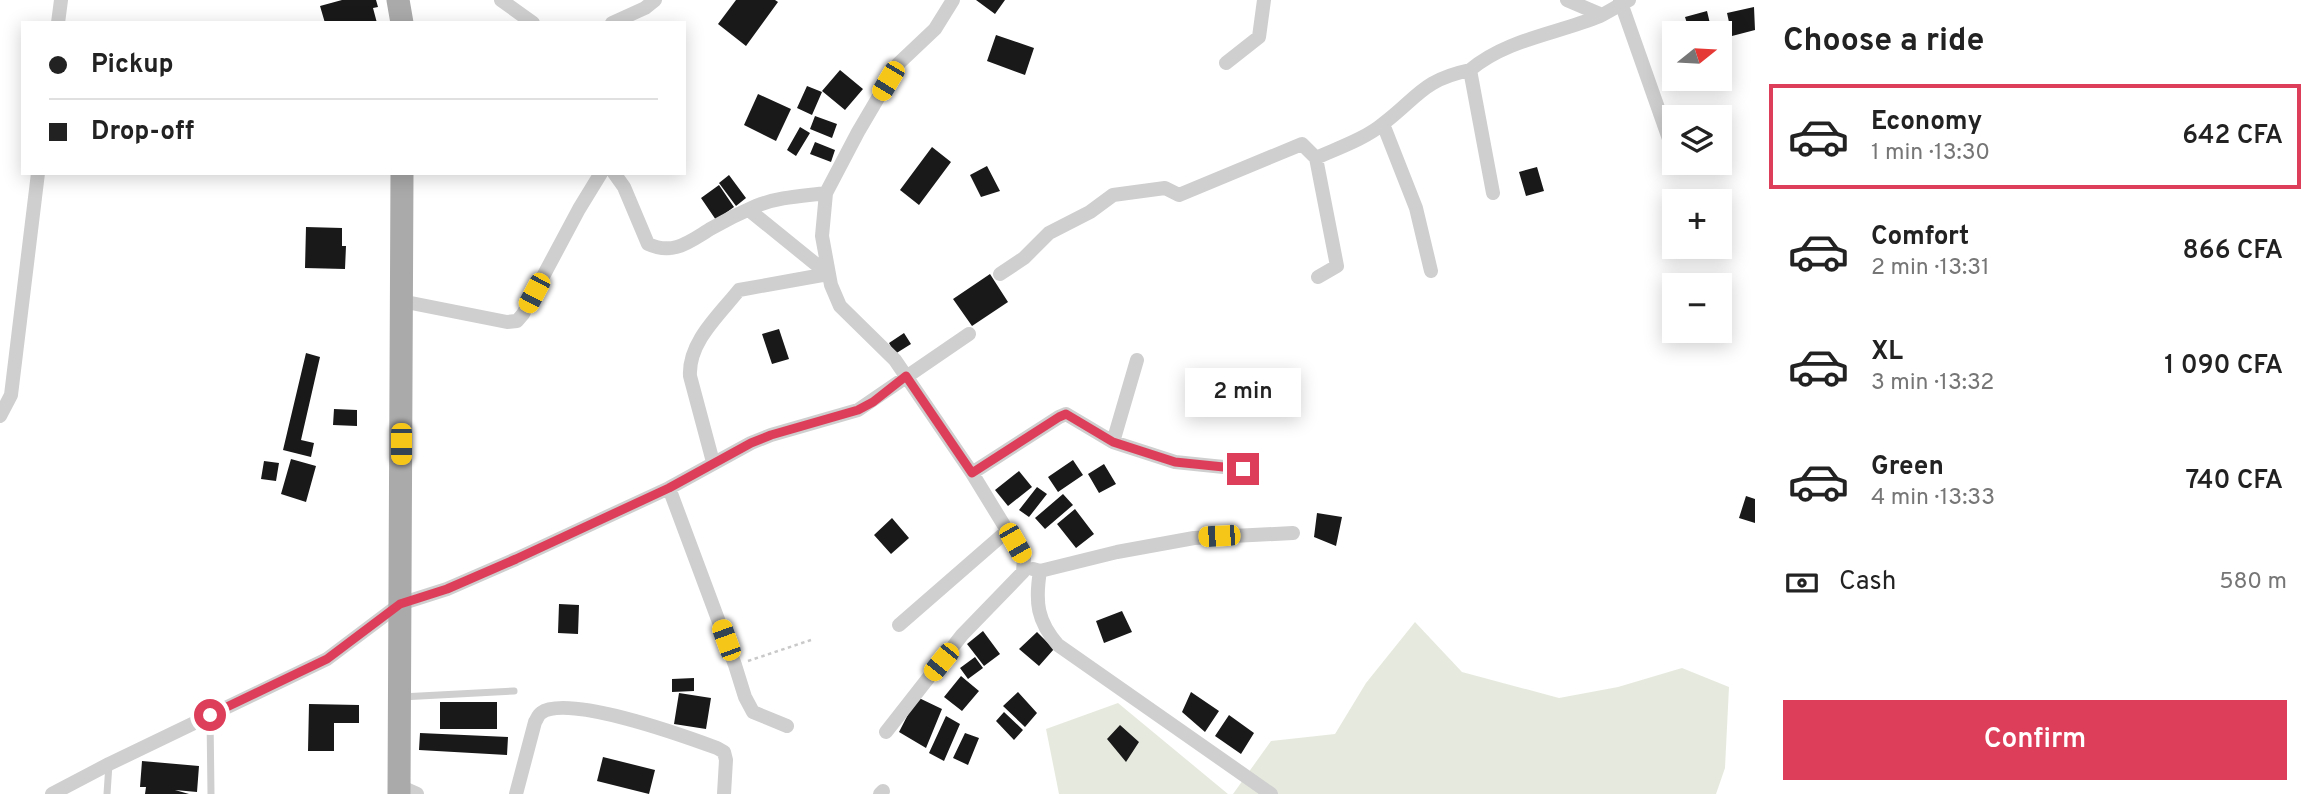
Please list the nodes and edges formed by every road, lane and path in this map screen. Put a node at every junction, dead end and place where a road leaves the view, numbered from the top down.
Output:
1 (61, 0) edge
2 (398, 0) edge
3 (501, 0) edge
4 (655, 0) edge
5 (953, 0) edge
6 (1264, 0) edge
7 (1567, 0) edge
8 (1623, 1) edge
9 (1602, 15) junction
10 (58, 21) edge
11 (402, 21) edge
12 (530, 21) edge
13 (616, 21) edge
14 (1226, 64) dead end
15 (1470, 70) junction
16 (1662, 117) edge
17 (1383, 124) junction
18 (1316, 158) junction
19 (38, 175) edge
20 (402, 175) edge
21 (600, 175) edge
22 (615, 175) edge
23 (826, 193) junction
24 (1493, 193) dead end
25 (749, 210) junction
26 (1431, 271) dead end
27 (828, 274) junction
28 (1000, 274) dead end
29 (1318, 277) dead end
30 (401, 301) junction
31 (968, 334) dead end
32 (1137, 360) dead end
33 (906, 376) junction
34 (0, 416) edge
35 (1113, 442) junction
36 (713, 462) junction
37 (1243, 469) dead end
38 (972, 473) junction
39 (669, 488) junction
40 (1007, 531) junction
41 (1293, 533) dead end
42 (1025, 565) junction
43 (1040, 571) junction
44 (400, 604) junction
45 (899, 625) dead end
46 (811, 640) dead end
47 (735, 665) junction
48 (514, 691) dead end
49 (401, 697) junction
50 (210, 715) junction
51 (787, 726) dead end
52 (886, 732) dead end
53 (109, 764) junction
54 (405, 791) edge
55 (1268, 793) edge
56 (52, 794) edge
57 (107, 794) edge
58 (211, 794) edge
59 (516, 794) edge
60 (724, 794) edge

1 - 10 street
2 - 11 main road
3 - 12 street
4 - 13 street
5 - 23 street
6 - 14 street
7 - 9 street
8 - 9 street
8 - 16 street
9 - 15 street
15 - 17 street
15 - 24 street
17 - 18 street
17 - 26 street
18 - 28 street
18 - 29 street
19 - 34 street
20 - 30 main road
21 - 30 street
22 - 25 street
23 - 25 street
23 - 27 street
25 - 27 street
27 - 33 street
27 - 36 street
30 - 44 main road
31 - 33 street
32 - 35 street
33 - 36 street
33 - 38 street
35 - 37 street
35 - 38 street
36 - 39 street
38 - 40 street
39 - 44 street
39 - 47 street
40 - 42 street
40 - 45 street
41 - 43 street
42 - 43 street
42 - 52 street
43 - 55 street
44 - 49 main road
44 - 50 street
46 - 47 path
47 - 51 street
48 - 49 lane
49 - 54 main road
50 - 53 street
50 - 58 lane
53 - 56 street
53 - 57 lane
59 - 60 street

